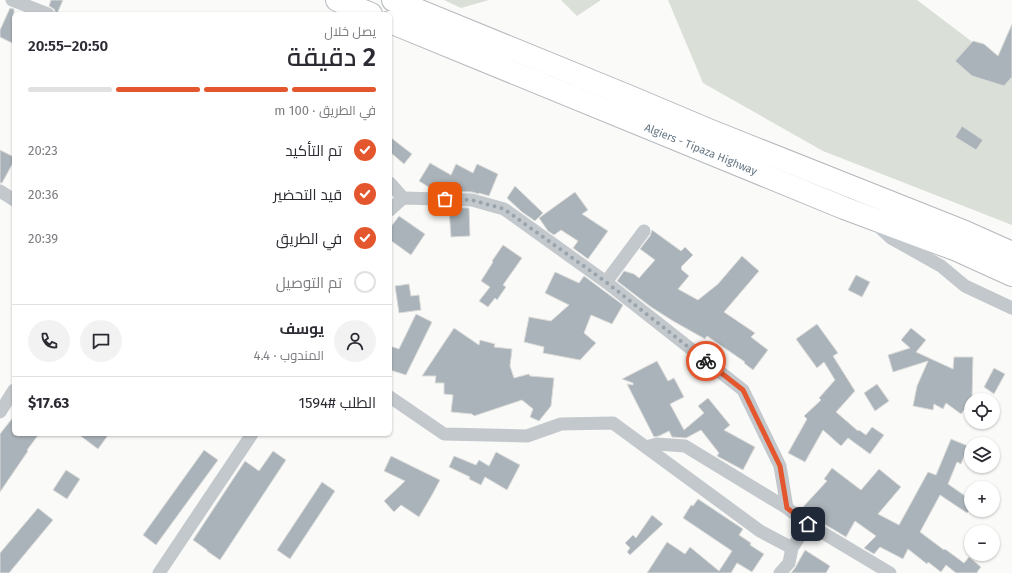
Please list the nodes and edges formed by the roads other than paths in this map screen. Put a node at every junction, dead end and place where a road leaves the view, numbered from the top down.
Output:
1 (12, 0) edge
2 (337, 0) edge
3 (393, 0) edge
4 (43, 12) edge
5 (366, 12) edge
6 (392, 23) edge
7 (392, 184) edge
8 (0, 191) edge
9 (403, 198) junction
10 (12, 199) edge
11 (392, 208) edge
12 (869, 217) junction
13 (644, 231) dead end
14 (1012, 253) edge
15 (1012, 275) edge
16 (606, 282) junction
17 (1012, 308) edge
18 (12, 393) edge
19 (392, 398) edge
20 (0, 412) edge
21 (251, 436) edge
22 (646, 447) junction
23 (787, 508) junction
24 (808, 524) junction
25 (792, 548) junction
26 (159, 573) edge
27 (780, 573) edge
28 (890, 573) edge

1 - 4 street
2 - 5 highway
3 - 14 highway, Algiers - Tipaza Highway
6 - 12 highway, Algiers - Tipaza Highway
7 - 9 street
8 - 10 street
9 - 11 street
9 - 16 street
12 - 15 highway, Algiers - Tipaza Highway
12 - 17 street
13 - 16 street
16 - 23 street
18 - 20 street
19 - 22 street
21 - 26 street
22 - 23 street
22 - 25 street
23 - 24 street
24 - 25 street
24 - 28 street
25 - 27 street

